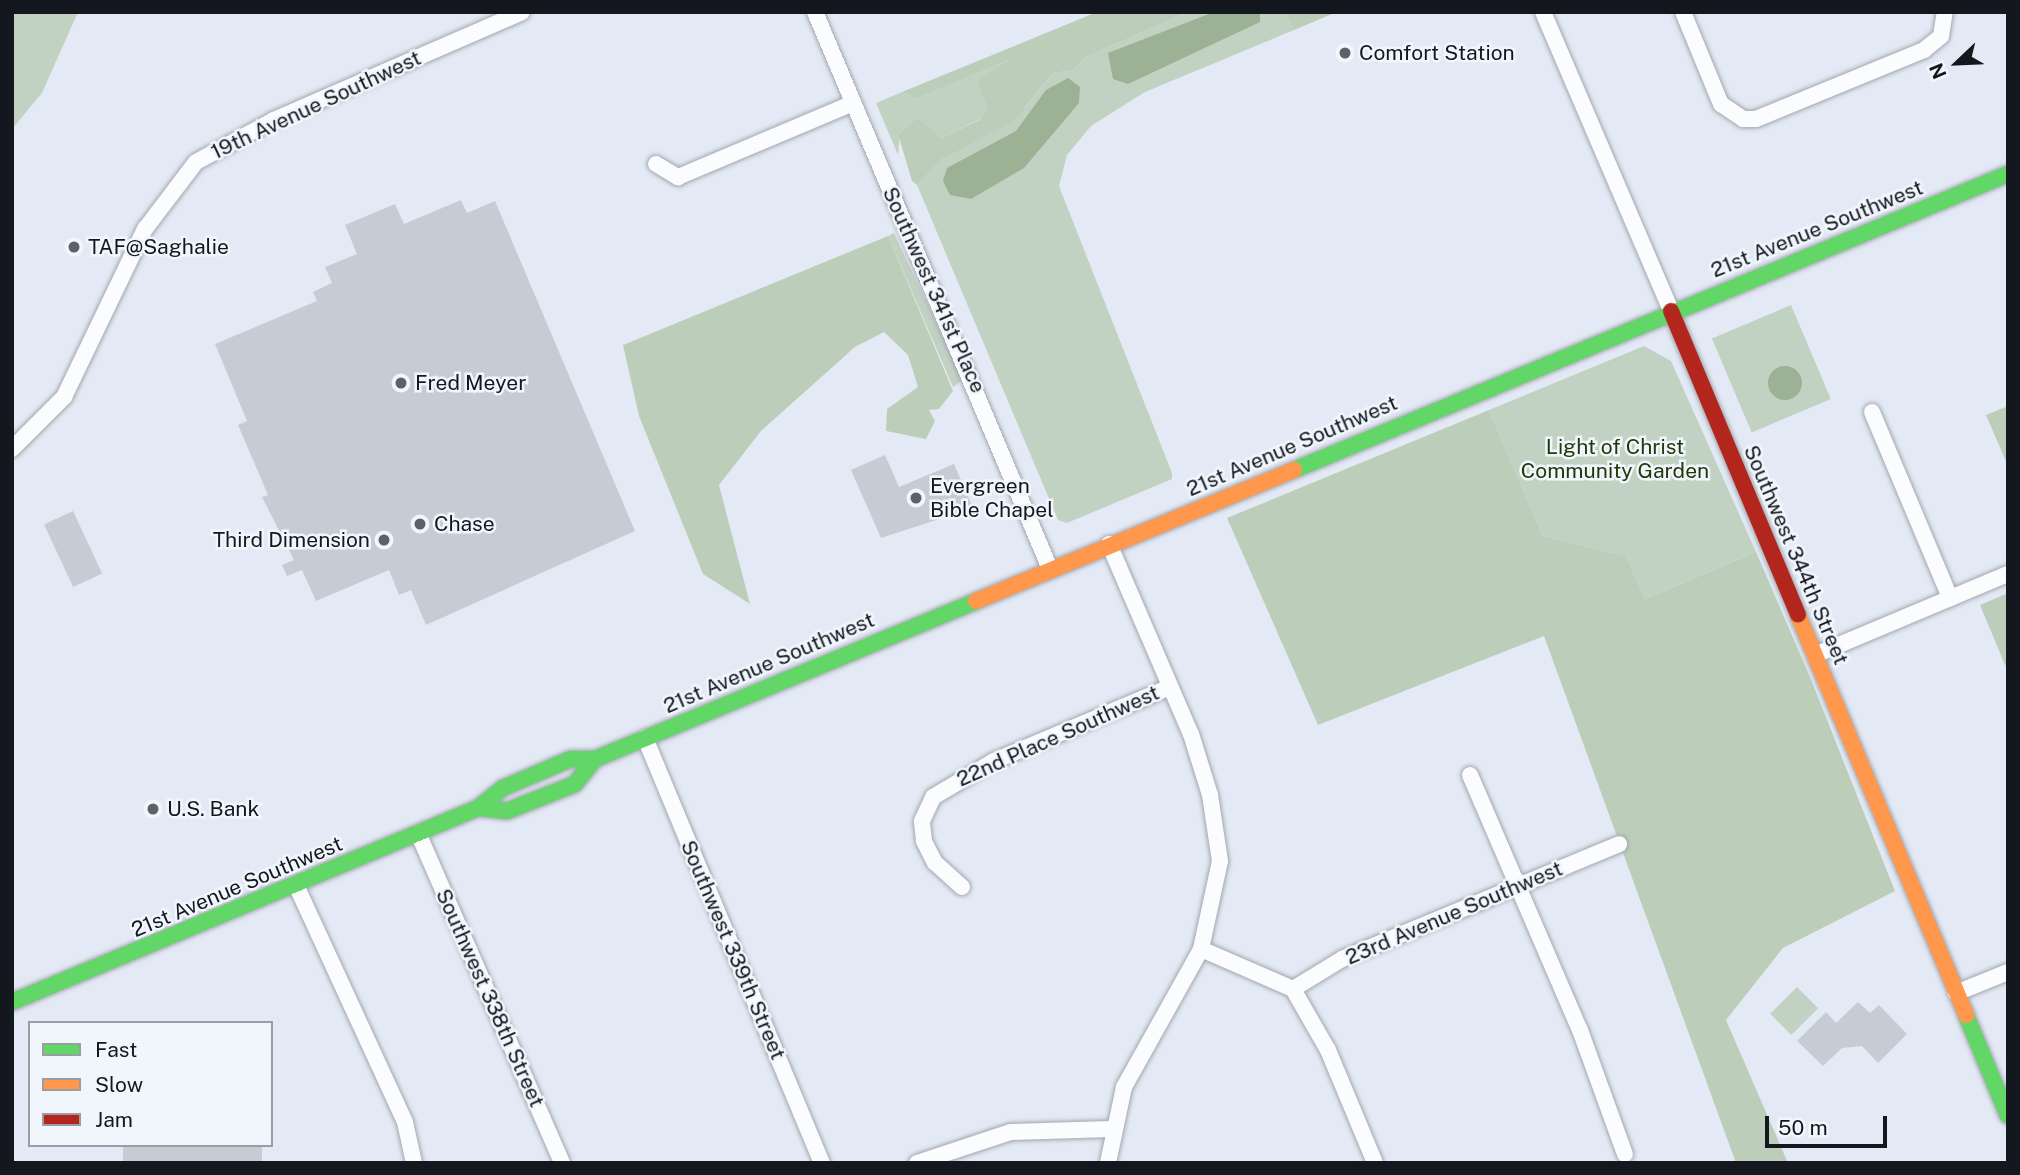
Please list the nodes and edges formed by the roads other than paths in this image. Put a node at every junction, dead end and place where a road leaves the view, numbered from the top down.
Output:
1 (815, 12) edge
2 (1543, 12) edge
3 (1683, 12) edge
4 (1945, 12) edge
5 (512, 15) edge
6 (853, 103) junction
7 (656, 164) dead end
8 (2008, 174) edge
9 (1671, 311) junction
10 (1872, 412) dead end
11 (12, 449) edge
12 (1109, 544) junction
13 (1050, 569) junction
14 (2008, 574) edge
15 (1950, 598) junction
16 (1815, 655) junction
17 (1170, 687) junction
18 (645, 738) junction
19 (594, 759) junction
20 (1470, 775) dead end
21 (478, 808) junction
22 (418, 833) junction
23 (1619, 844) dead end
24 (296, 885) junction
25 (962, 887) dead end
26 (1516, 887) junction
27 (1201, 949) junction
28 (2008, 972) edge
29 (1293, 989) junction
30 (1956, 993) junction
31 (12, 1002) edge
32 (2008, 1116) edge
33 (1111, 1129) junction
34 (1625, 1154) dead end
35 (1369, 1161) edge
36 (414, 1163) edge
37 (562, 1163) edge
38 (822, 1163) edge
39 (917, 1163) edge
40 (1108, 1163) edge

1 - 6 street, Southwest 341st Place
2 - 9 street, Southwest 344th Street
3 - 4 street
5 - 11 street, 19th Avenue Southwest
6 - 7 street
6 - 13 street, Southwest 341st Place
8 - 9 main road, 21st Avenue Southwest
9 - 12 main road, 21st Avenue Southwest
9 - 16 main road, Southwest 344th Street
10 - 15 street
12 - 13 main road, 21st Avenue Southwest
12 - 17 street
13 - 18 main road, 21st Avenue Southwest
14 - 15 street
15 - 16 street
16 - 30 main road, Southwest 344th Street
17 - 25 street, 22nd Place Southwest
17 - 27 street
18 - 19 main road, 21st Avenue Southwest
18 - 38 street, Southwest 339th Street
19 - 21 main road, 21st Avenue Southwest
19 - 21 main road, 21st Avenue Southwest
20 - 26 street
21 - 22 main road, 21st Avenue Southwest
22 - 24 main road, 21st Avenue Southwest
22 - 37 street, Southwest 338th Street
23 - 26 street, 23rd Avenue Southwest
24 - 31 main road, 21st Avenue Southwest
24 - 36 street
26 - 29 street, 23rd Avenue Southwest
26 - 34 street
27 - 29 street
27 - 33 street
28 - 30 street
29 - 35 street
30 - 32 main road, Southwest 344th Street
33 - 39 street
33 - 40 street

